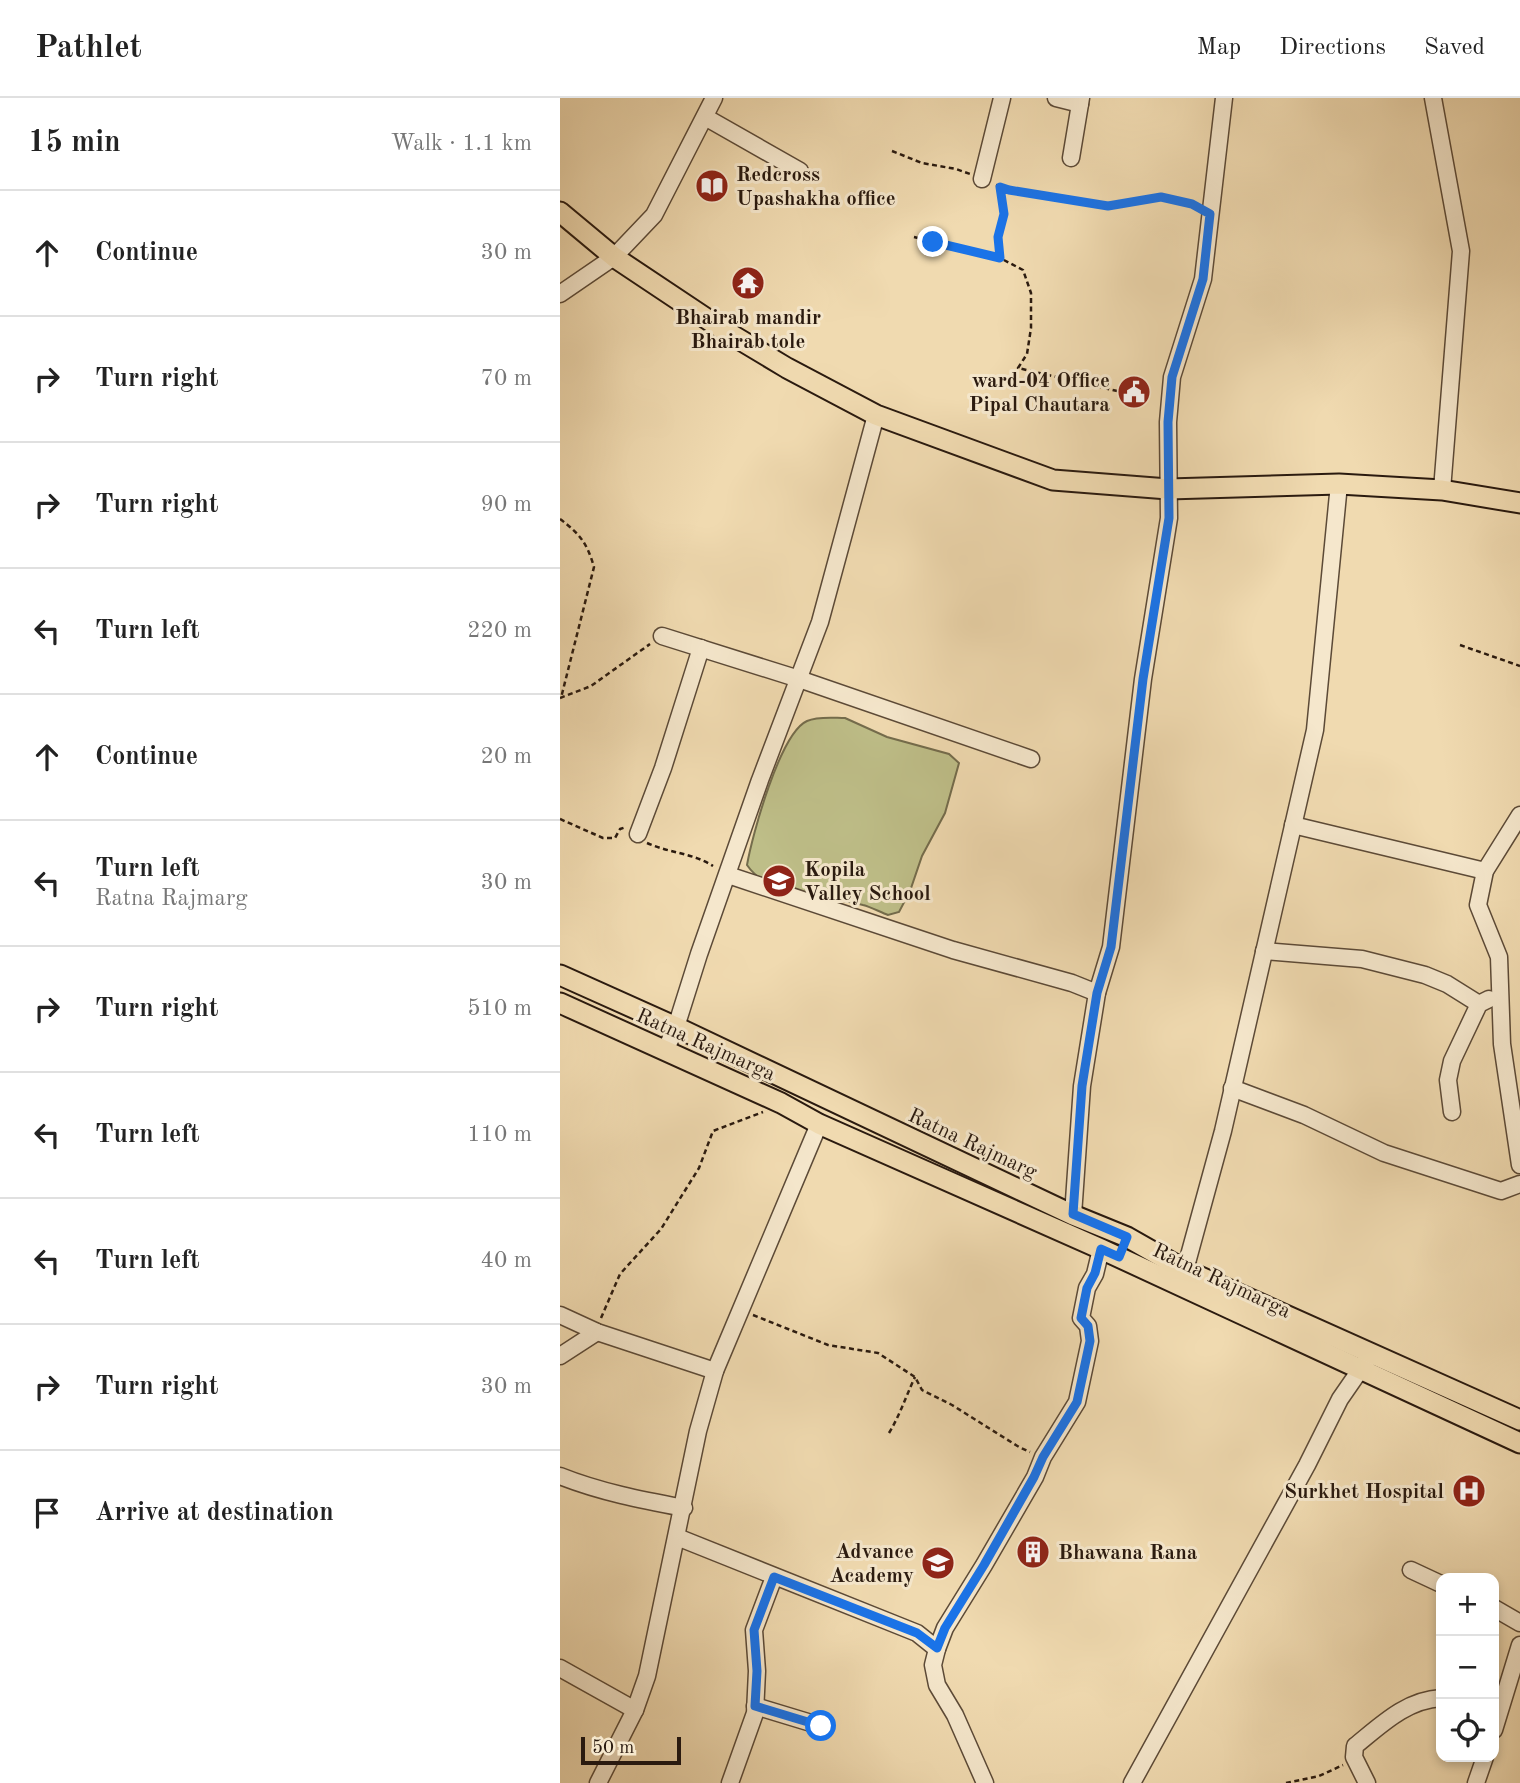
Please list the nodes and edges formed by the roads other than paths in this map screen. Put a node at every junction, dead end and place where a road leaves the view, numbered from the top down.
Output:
1 (714, 98) edge
2 (1002, 98) edge
3 (1056, 98) edge
4 (1224, 98) edge
5 (1433, 98) edge
6 (1080, 101) edge
7 (705, 117) junction
8 (1071, 158) dead end
9 (800, 170) dead end
10 (982, 179) road end
11 (560, 212) edge
12 (614, 257) junction
13 (560, 294) edge
14 (876, 415) junction
15 (1339, 484) junction
16 (1168, 489) junction
17 (1442, 490) junction
18 (1520, 503) edge
19 (662, 636) road end
20 (701, 648) junction
21 (799, 679) junction
22 (1031, 759) dead end
23 (1520, 815) edge
24 (1293, 825) junction
25 (638, 834) dead end
26 (1485, 871) junction
27 (728, 875) junction
28 (1264, 951) junction
29 (560, 975) edge
30 (1097, 993) junction
31 (1500, 993) junction
32 (560, 1003) edge
33 (1479, 1004) junction
34 (676, 1027) junction
35 (666, 1051) junction
36 (1232, 1088) junction
37 (1452, 1112) dead end
38 (819, 1124) junction
39 (1520, 1166) edge
40 (1520, 1184) edge
41 (1073, 1214) junction
42 (1127, 1237) junction
43 (1110, 1253) junction
44 (1185, 1270) junction
45 (560, 1315) edge
46 (597, 1332) junction
47 (1372, 1353) junction
48 (560, 1356) edge
49 (715, 1370) junction
50 (1361, 1370) junction
51 (1520, 1420) edge
52 (1520, 1443) edge
53 (560, 1476) edge
54 (684, 1508) junction
55 (677, 1537) junction
56 (1411, 1570) dead end
57 (774, 1577) junction
58 (1436, 1582) edge
59 (1499, 1611) edge
60 (1520, 1623) edge
61 (1520, 1645) edge
62 (937, 1648) junction
63 (560, 1668) edge
64 (1436, 1698) edge
65 (1499, 1698) edge
66 (755, 1706) junction
67 (635, 1710) junction
68 (821, 1726) dead end
69 (1483, 1762) edge
70 (598, 1783) edge
71 (730, 1783) edge
72 (985, 1783) edge
73 (1132, 1783) edge
74 (1367, 1783) edge
75 (1476, 1783) edge

1 - 7 street
2 - 10 street
3 - 6 street
4 - 16 street
5 - 17 street
6 - 8 street
7 - 9 street
7 - 12 street
11 - 12 main road
12 - 13 street
12 - 14 main road
14 - 16 main road
14 - 21 street
15 - 16 main road
15 - 17 main road
15 - 24 street
16 - 30 street
17 - 18 main road
19 - 20 street
20 - 21 street
20 - 25 street
21 - 22 street
21 - 27 street
23 - 26 street
24 - 26 street
24 - 28 street
26 - 31 street
27 - 30 street
27 - 34 street
28 - 33 street
28 - 36 street
29 - 34 main road, Ratna Rajmarg
30 - 41 street
31 - 33 street
31 - 39 street
32 - 35 main road, Ratna Rajmarga
33 - 37 street
34 - 35 street
34 - 41 main road, Ratna Rajmarg
35 - 38 main road, Ratna Rajmarga
36 - 40 street
36 - 44 street
38 - 43 main road, Ratna Rajmarga
38 - 49 street
41 - 42 main road, Ratna Rajmarg
42 - 43 main road
42 - 44 main road, Ratna Rajmarg
43 - 50 main road, Ratna Rajmarga
43 - 62 street
44 - 47 main road, Ratna Rajmarg
45 - 46 street
46 - 48 street
46 - 49 street
47 - 50 street
47 - 51 main road, Ratna Rajmarg
49 - 54 street
50 - 52 main road, Ratna Rajmarga
50 - 73 street
53 - 54 street
54 - 55 street
55 - 57 street
55 - 67 street
56 - 58 street
57 - 62 street
57 - 66 street
59 - 60 street
61 - 65 street
62 - 72 street
63 - 67 street
64 - 74 street
66 - 68 street
66 - 71 street
67 - 70 street
69 - 75 street

